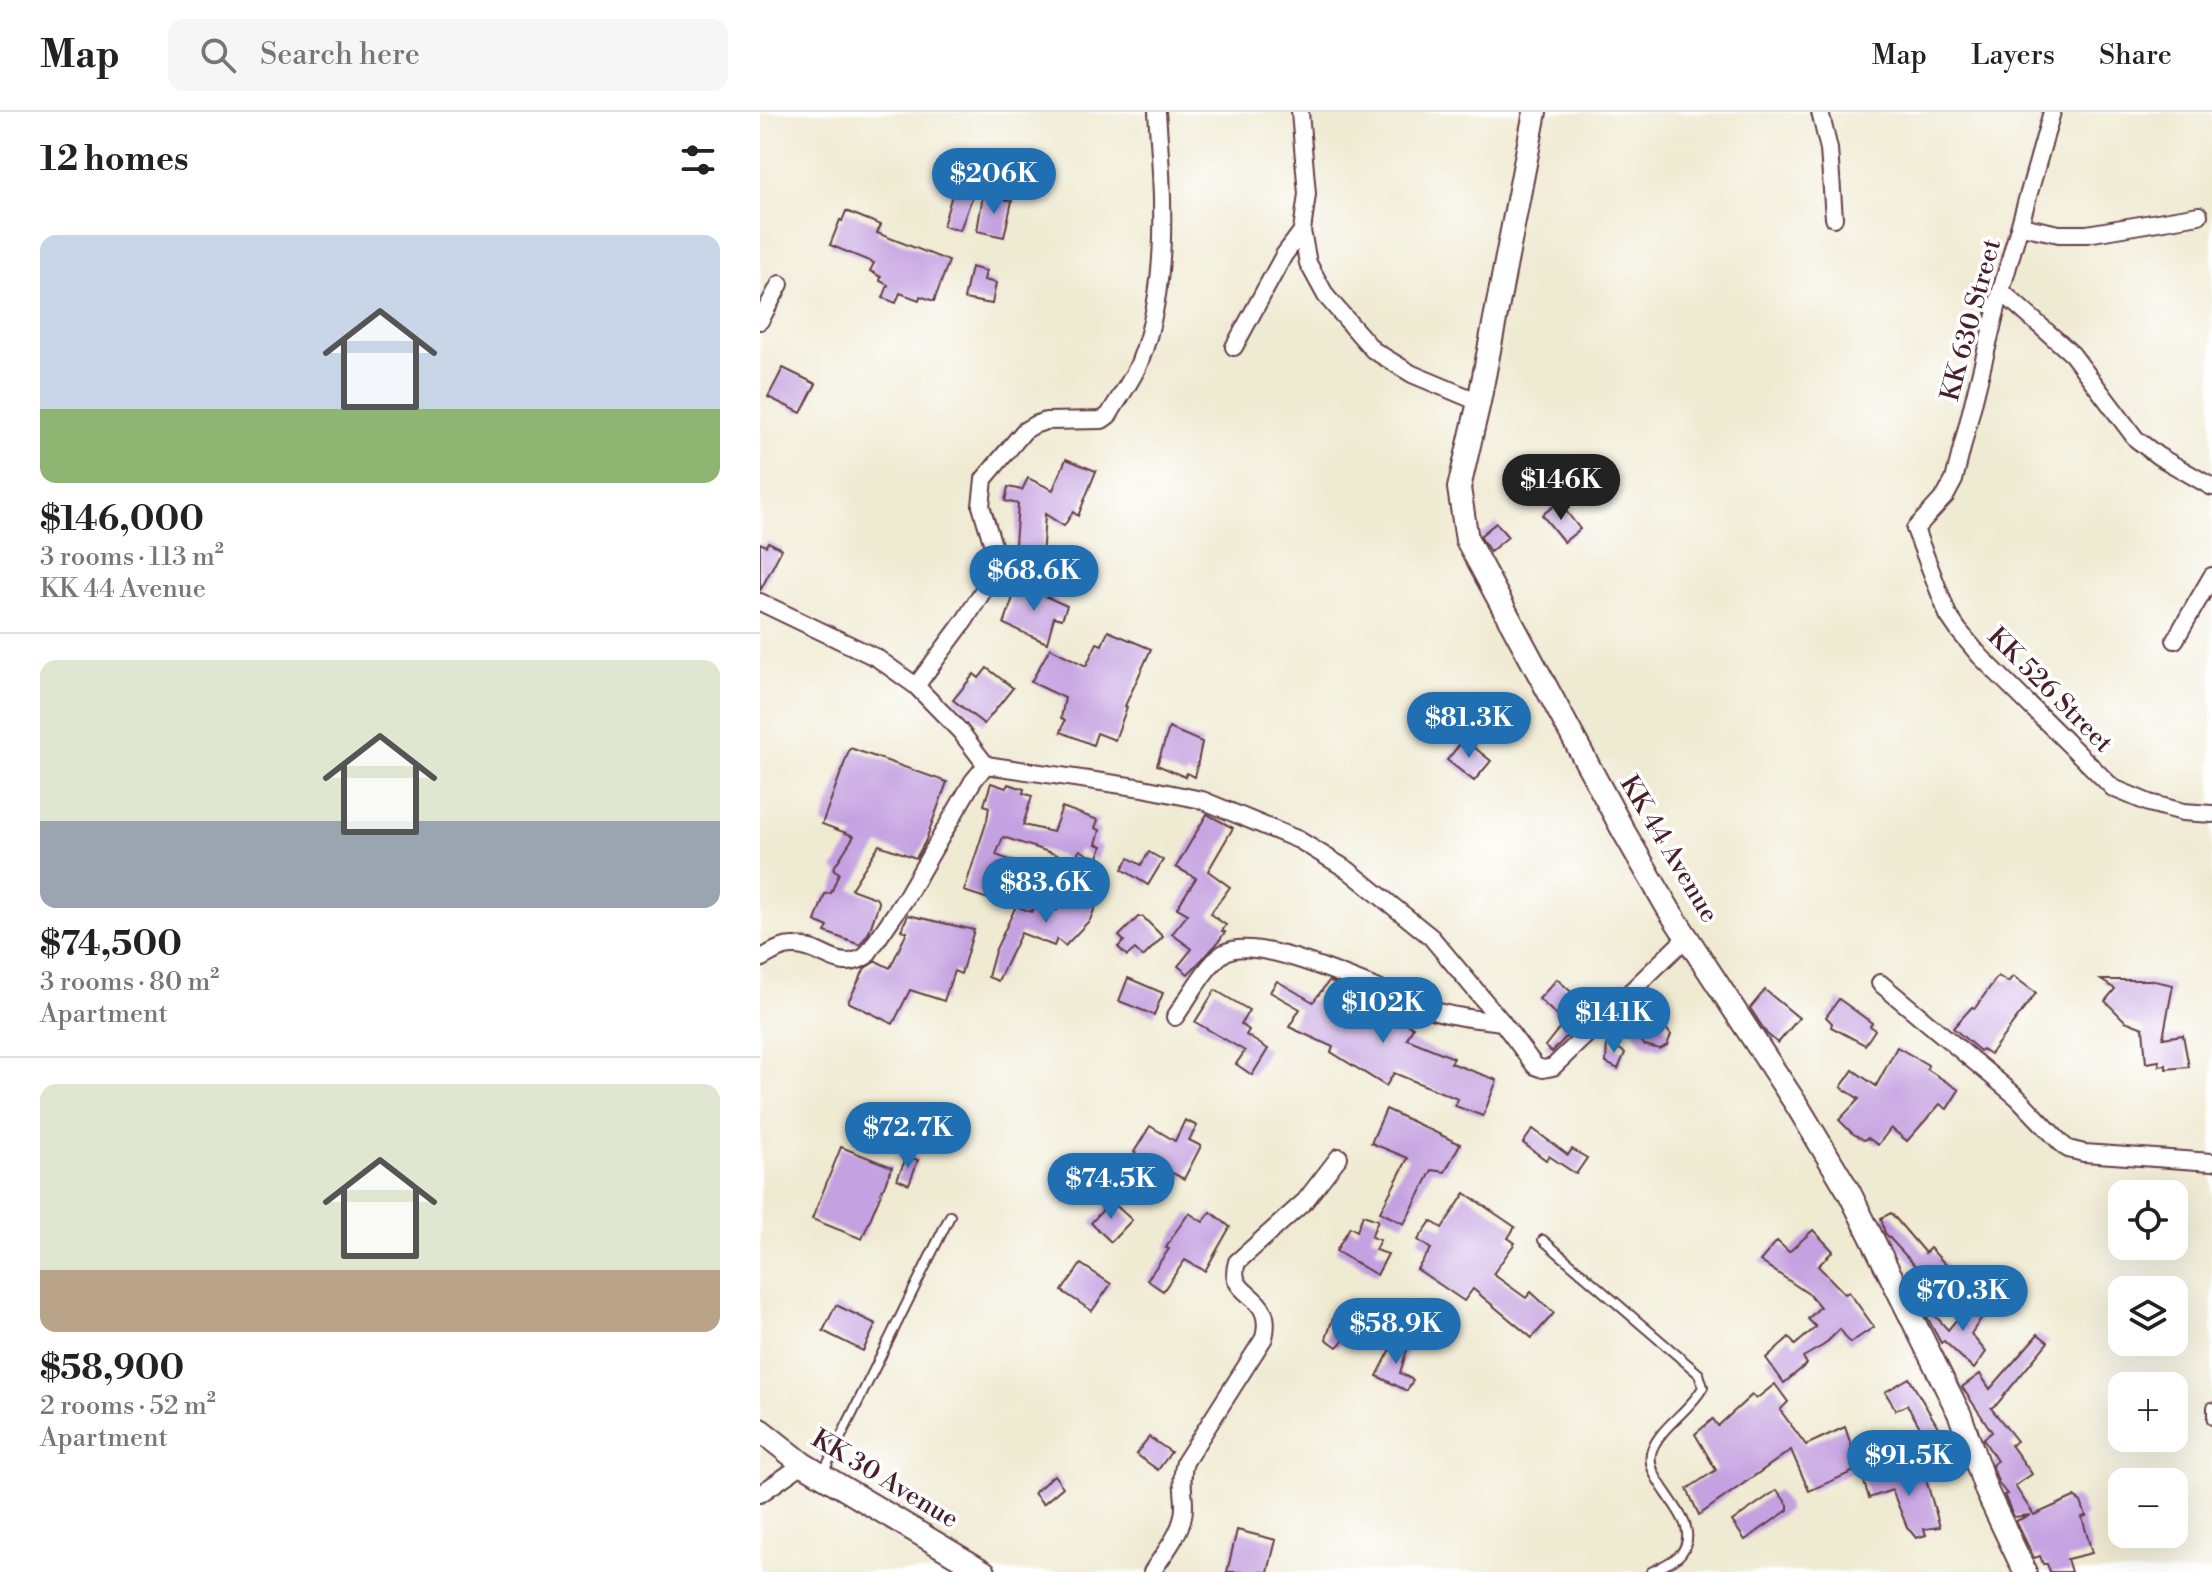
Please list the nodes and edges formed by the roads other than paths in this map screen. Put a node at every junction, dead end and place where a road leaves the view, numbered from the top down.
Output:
1 (1157, 112) edge
2 (1300, 112) edge
3 (1535, 112) edge
4 (1820, 112) edge
5 (2052, 112) edge
6 (2199, 215) dead end
7 (1834, 218) dead end
8 (2021, 226) junction
9 (1302, 231) junction
10 (780, 284) dead end
11 (2001, 291) junction
12 (760, 321) edge
13 (1234, 347) dead end
14 (1479, 402) junction
15 (2212, 487) edge
16 (1915, 529) joint
17 (2212, 576) edge
18 (760, 602) edge
19 (2175, 640) dead end
20 (916, 686) junction
21 (986, 765) junction
22 (2212, 814) edge
23 (1688, 936) junction
24 (760, 959) edge
25 (1880, 983) dead end
26 (1175, 1017) dead end
27 (1502, 1022) junction
28 (1339, 1157) dead end
29 (2212, 1162) edge
30 (950, 1216) dead end
31 (1543, 1240) dead end
32 (2212, 1407) edge
33 (2212, 1420) edge
34 (760, 1430) edge
35 (812, 1470) junction
36 (760, 1494) edge
37 (984, 1572) edge
38 (1152, 1572) edge
39 (1651, 1572) edge
40 (2025, 1572) edge

1 - 20 street
2 - 9 street
3 - 14 main road, KK 44 Avenue
4 - 7 street
5 - 8 street, KK 630 Street
6 - 8 street
8 - 11 street, KK 630 Street
9 - 13 street
9 - 14 street
10 - 12 street
11 - 15 street
11 - 16 street, KK 630 Street
14 - 23 main road, KK 44 Avenue
16 - 22 street, KK 526 Street
17 - 19 street
18 - 20 street
20 - 21 street
21 - 24 street
21 - 27 street
23 - 27 street
23 - 40 main road, KK 44 Avenue
25 - 29 street
26 - 27 street
28 - 38 street
30 - 35 lane
31 - 39 lane
32 - 33 lane
34 - 35 main road, KK 30 Avenue
35 - 36 street
35 - 37 main road, KK 30 Avenue

